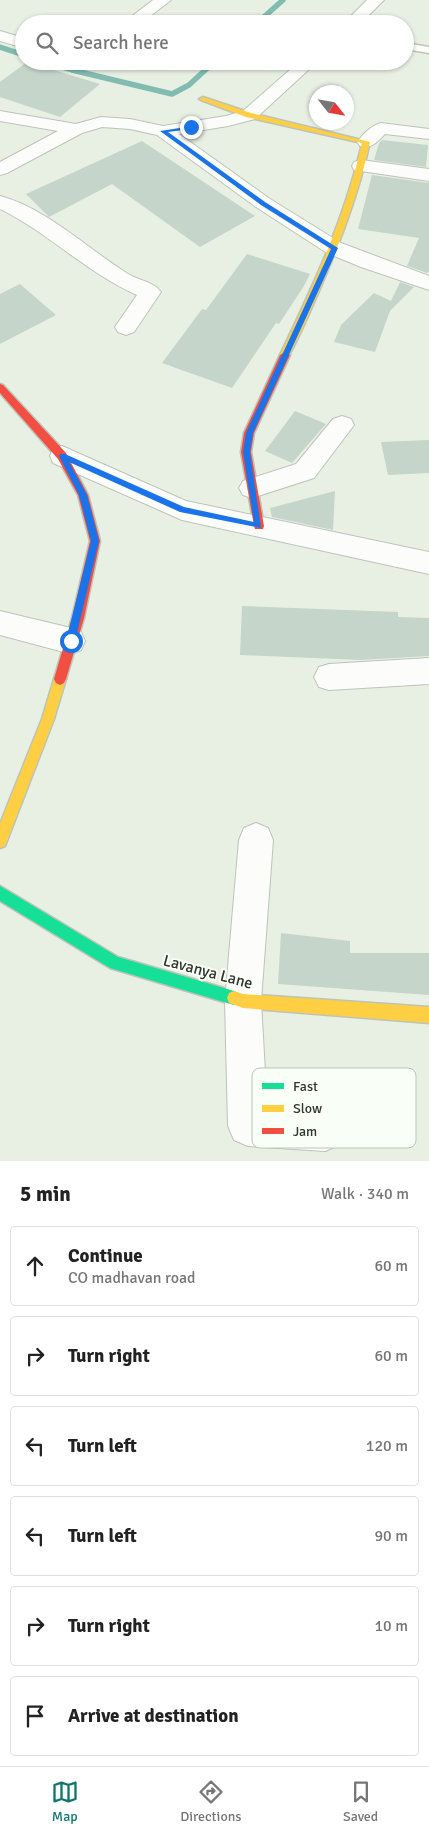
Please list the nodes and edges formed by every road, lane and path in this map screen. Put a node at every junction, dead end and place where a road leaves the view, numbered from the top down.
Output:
1 (163, 0) edge
2 (376, 0) edge
3 (142, 15) edge
4 (360, 15) edge
5 (0, 36) edge
6 (15, 40) edge
7 (414, 48) edge
8 (429, 50) edge
9 (300, 70) edge
10 (203, 99) dead end
11 (250, 115) junction
12 (0, 116) edge
13 (76, 129) junction
14 (163, 131) junction
15 (429, 134) edge
16 (366, 142) junction
17 (361, 166) junction
18 (0, 169) edge
19 (429, 175) edge
20 (0, 202) edge
21 (334, 248) junction
22 (429, 283) edge
23 (126, 326) dead end
24 (0, 387) edge
25 (342, 425) dead end
26 (62, 456) junction
27 (252, 488) junction
28 (259, 526) junction
29 (429, 563) edge
30 (0, 623) edge
31 (71, 641) junction
32 (429, 671) edge
33 (329, 676) dead end
34 (256, 840) dead end
35 (0, 841) edge
36 (0, 893) edge
37 (243, 1001) junction
38 (429, 1015) edge
39 (252, 1126) edge

1 - 3 street
2 - 4 street
5 - 6 street
7 - 8 lane
9 - 11 street
10 - 11 street
11 - 14 street
11 - 16 street
12 - 13 street
13 - 14 street
13 - 18 street
14 - 21 street
15 - 16 street
16 - 17 street
17 - 19 street
17 - 21 street
20 - 23 street
21 - 22 street
21 - 27 street
24 - 26 street
25 - 27 street
26 - 28 street
26 - 31 street
27 - 28 street
28 - 29 street
30 - 31 street
31 - 35 street
32 - 33 street
34 - 37 street
36 - 37 street, Lavanya Lane
37 - 38 street, Lavanya Lane
37 - 39 street

